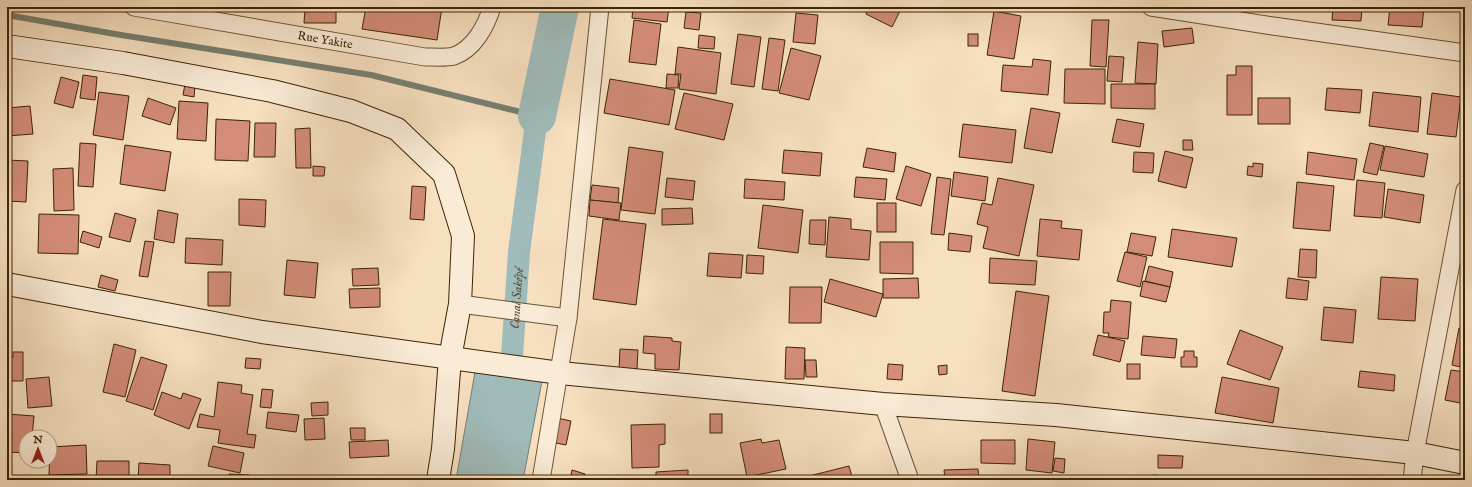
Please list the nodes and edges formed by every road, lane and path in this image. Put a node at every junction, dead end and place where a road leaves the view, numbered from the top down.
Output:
1 (134, 7) edge
2 (492, 7) edge
3 (600, 7) edge
4 (1151, 7) edge
5 (7, 46) edge
6 (1465, 53) edge
7 (1465, 190) edge
8 (7, 284) edge
9 (460, 304) junction
10 (568, 318) junction
11 (450, 358) junction
12 (560, 374) junction
13 (883, 404) junction
14 (1416, 453) junction
15 (1465, 463) edge
16 (438, 480) edge
17 (541, 480) edge
18 (910, 480) edge
19 (1412, 480) edge

1 - 2 street, Rue Yakite
3 - 10 street
4 - 6 street
5 - 9 street
7 - 14 street
8 - 11 street
9 - 10 street
9 - 11 street
10 - 12 street
11 - 12 street
11 - 16 street
12 - 13 street
12 - 17 street
13 - 14 street
13 - 18 street
14 - 15 street
14 - 19 street

